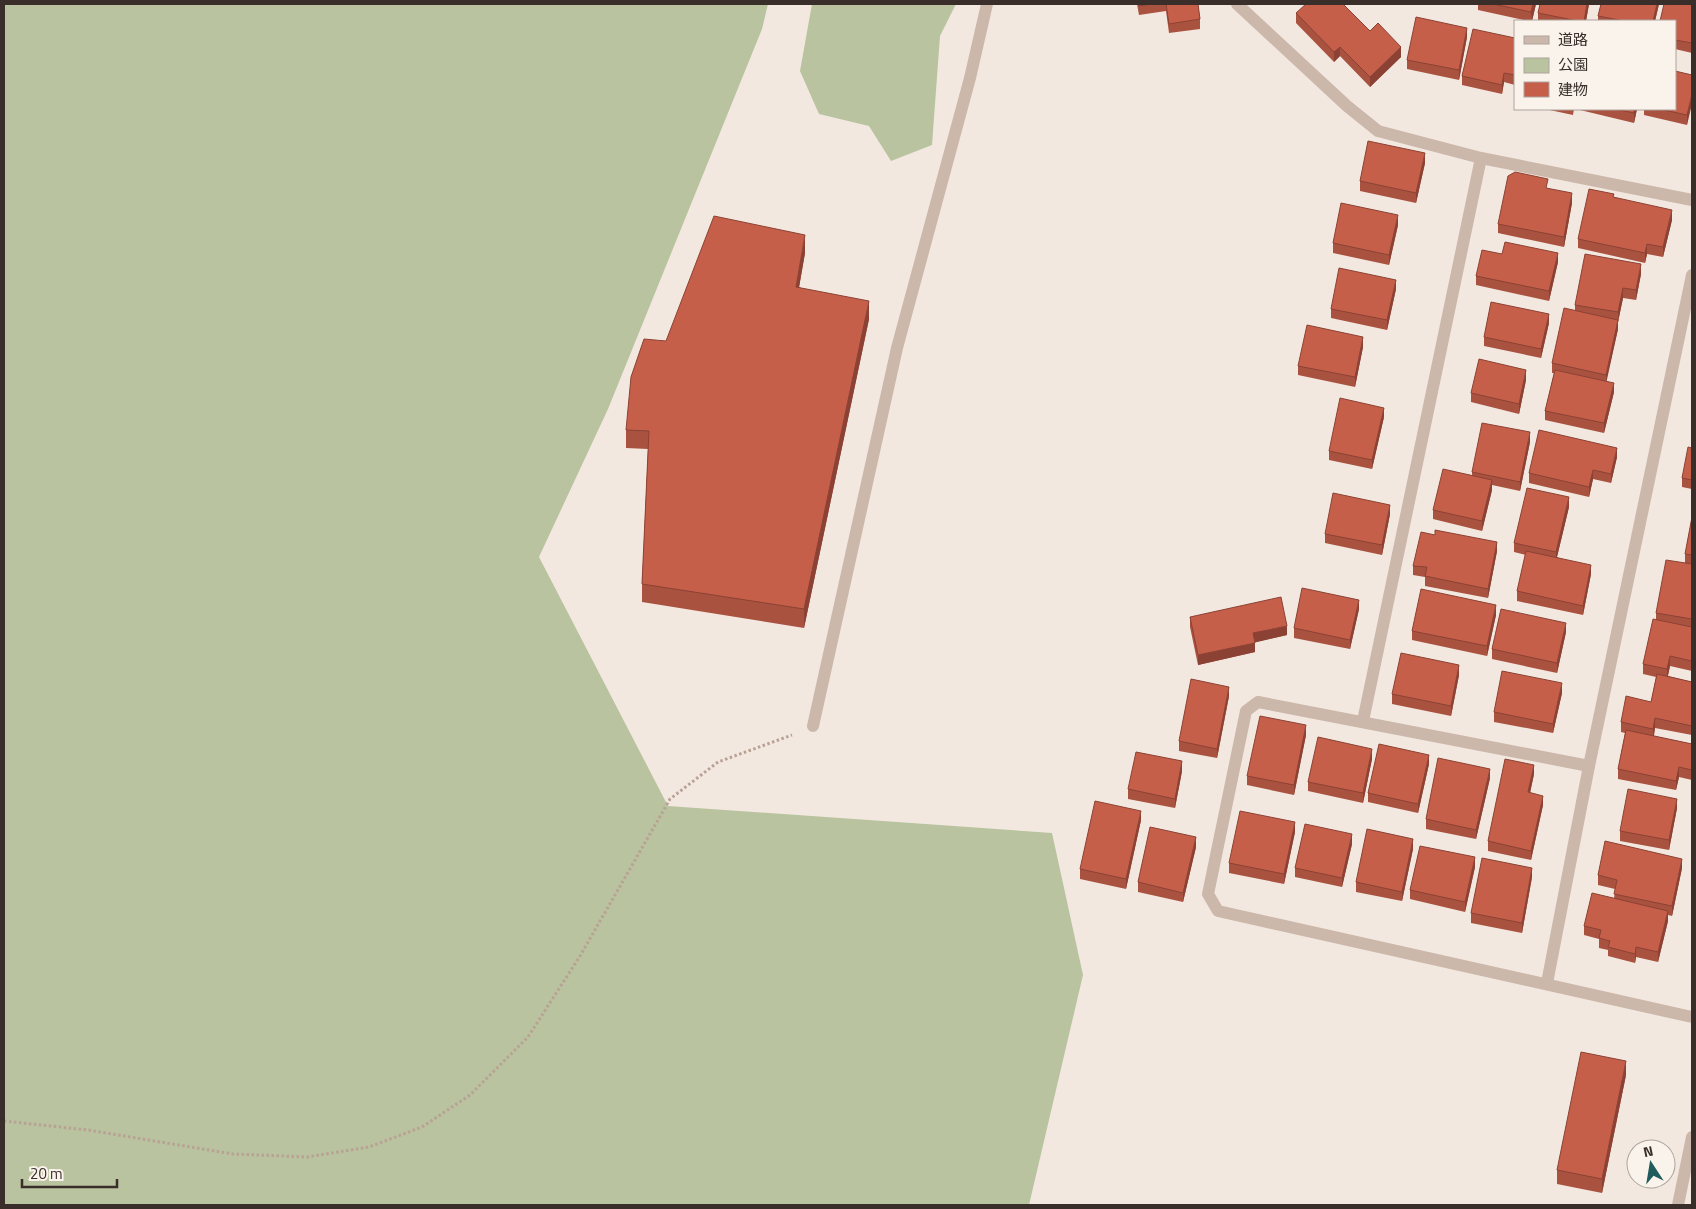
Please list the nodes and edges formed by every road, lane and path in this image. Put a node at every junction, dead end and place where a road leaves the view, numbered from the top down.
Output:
1 (987, 4) edge
2 (1237, 4) edge
3 (1481, 158) junction
4 (1692, 200) edge
5 (1692, 275) edge
6 (1363, 721) junction
7 (813, 726) joint
8 (1589, 766) junction
9 (1547, 984) junction
10 (1692, 1017) edge
11 (4, 1121) edge
12 (1692, 1137) edge
13 (1678, 1205) edge

1 - 7 street
2 - 3 street
3 - 4 street
3 - 6 street
5 - 8 street
6 - 8 street
6 - 9 street
7 - 11 path
8 - 9 street
9 - 10 street
12 - 13 street

